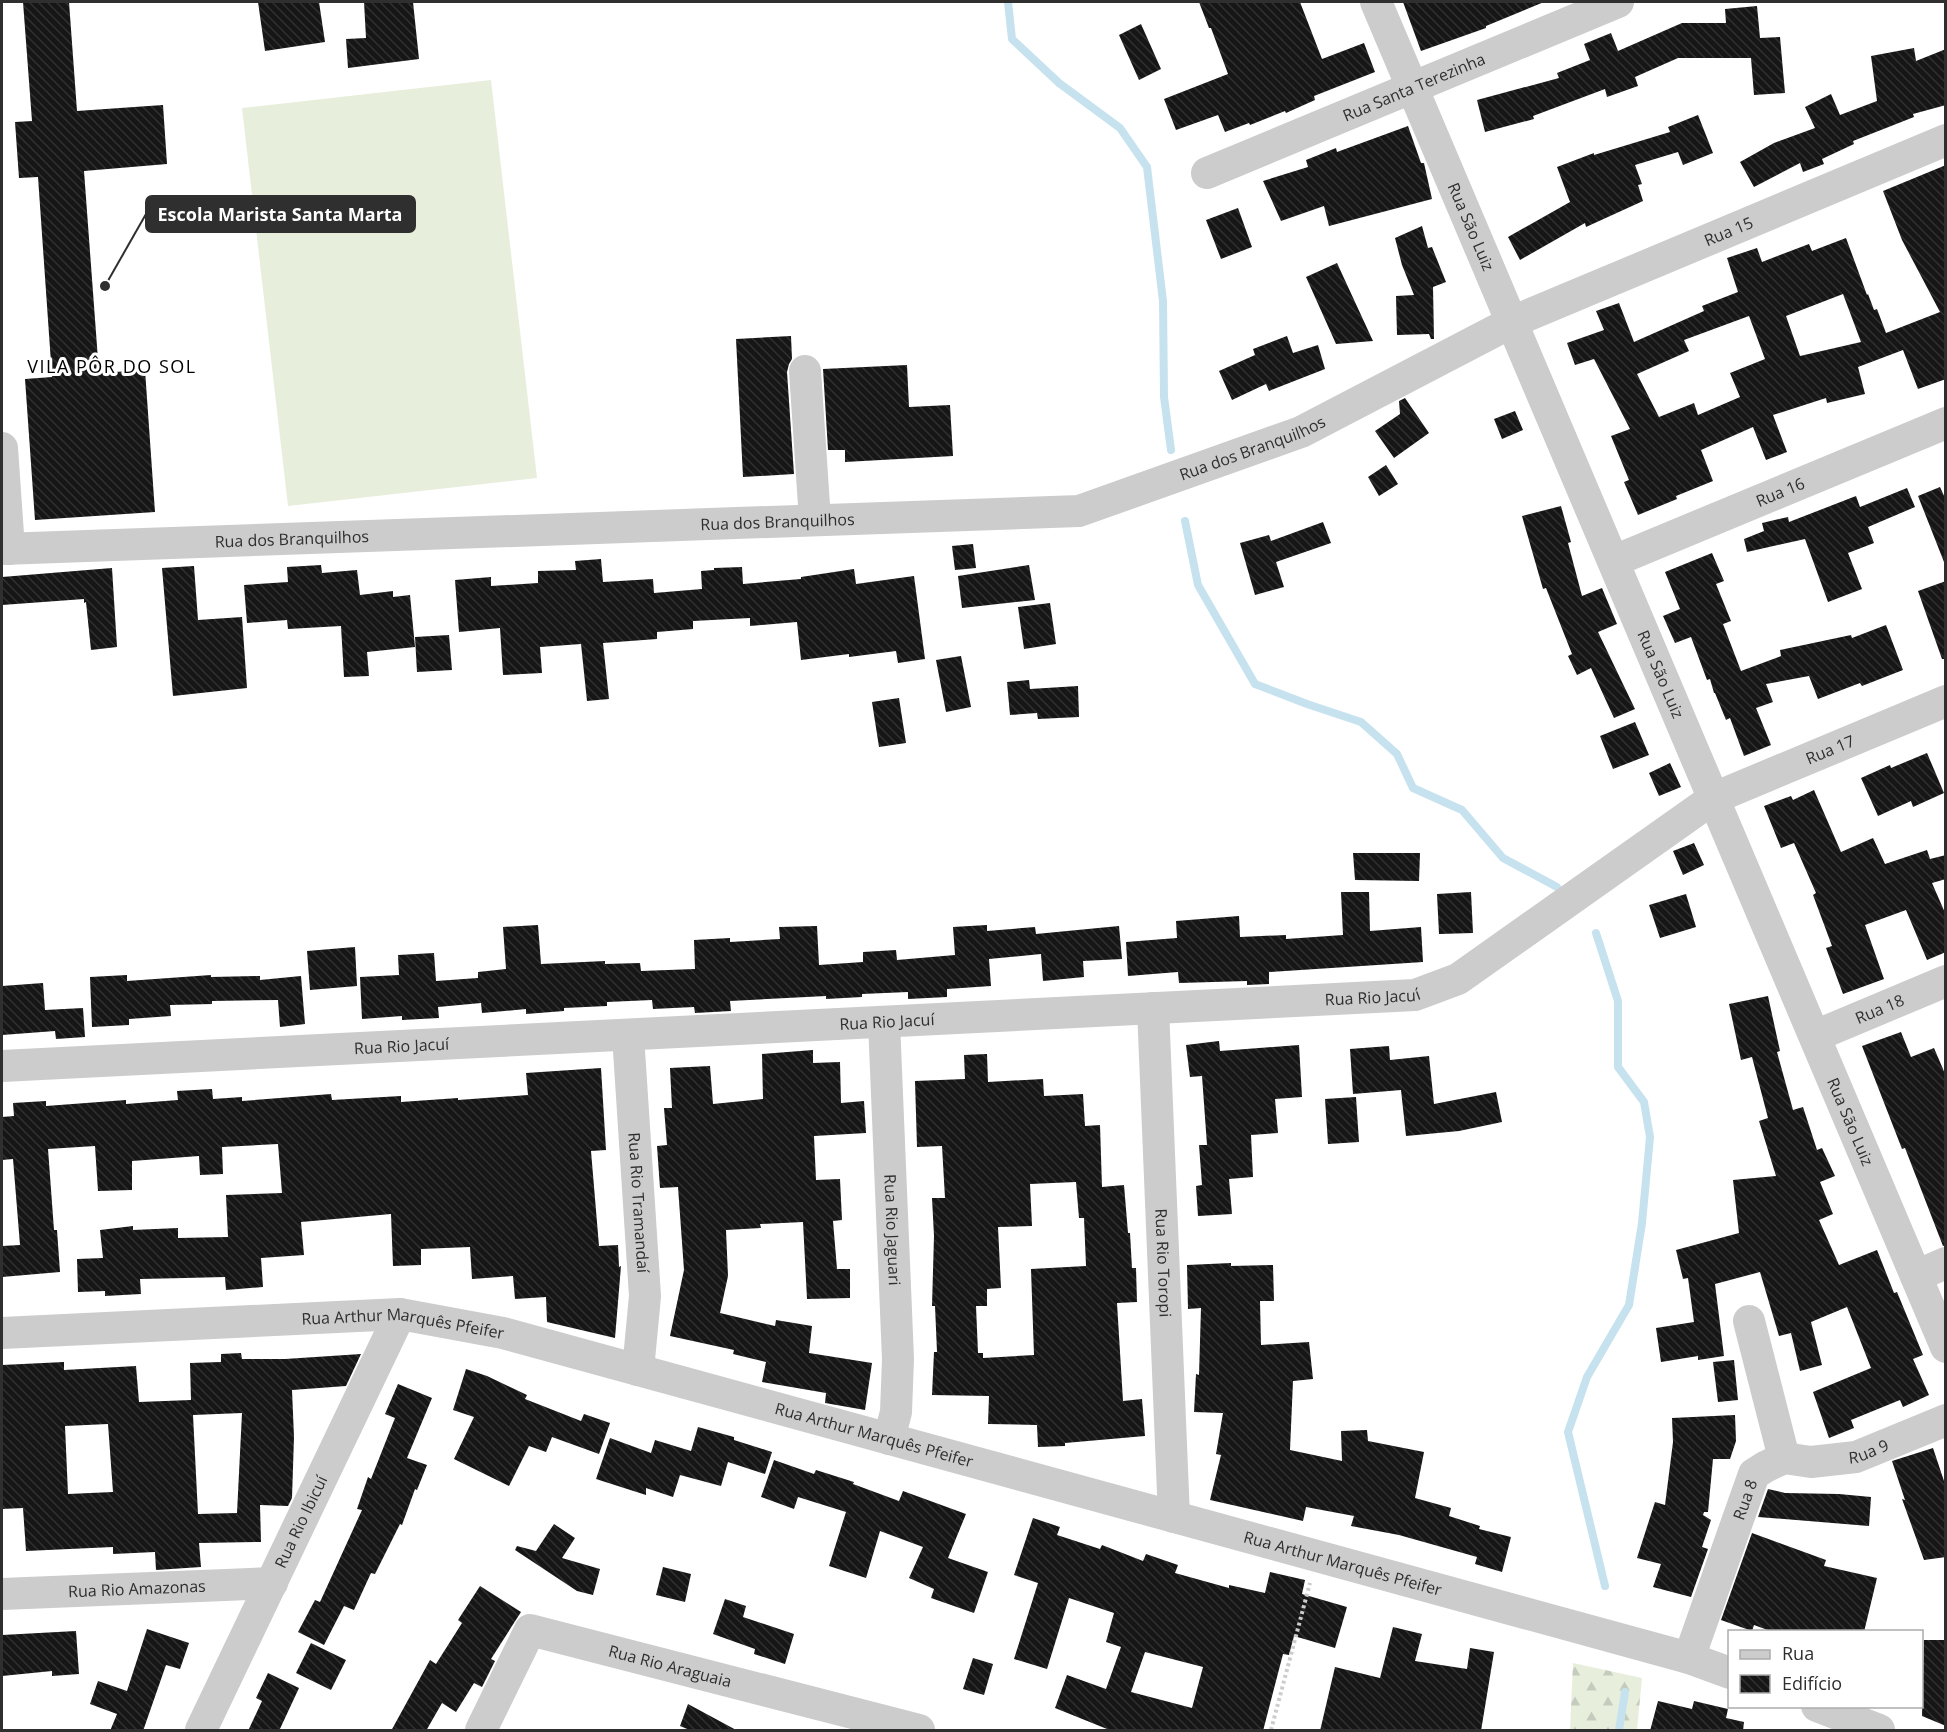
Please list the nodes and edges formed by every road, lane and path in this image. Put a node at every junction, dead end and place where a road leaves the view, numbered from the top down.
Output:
1 (1376, 2) edge
2 (1618, 2) edge
3 (1412, 88) junction
4 (1946, 140) edge
5 (1207, 173) dead end
6 (1512, 322) junction
7 (805, 371) dead end
8 (1946, 423) edge
9 (2, 448) edge
10 (815, 520) junction
11 (5, 549) edge
12 (1614, 561) junction
13 (1946, 700) edge
14 (1714, 798) junction
15 (1946, 981) edge
16 (1153, 1008) junction
17 (884, 1022) junction
18 (628, 1035) junction
19 (1815, 1036) junction
20 (2, 1066) edge
21 (1946, 1263) edge
22 (1916, 1276) junction
23 (400, 1314) junction
24 (1749, 1321) dead end
25 (2, 1333) edge
26 (1946, 1347) edge
27 (638, 1370) junction
28 (1946, 1420) edge
29 (889, 1439) junction
30 (1784, 1458) junction
31 (1173, 1517) junction
32 (1318, 1556) junction
33 (272, 1583) junction
34 (2, 1594) edge
35 (1689, 1658) junction
36 (1728, 1672) edge
37 (1819, 1708) edge
38 (201, 1731) edge
39 (481, 1731) edge
40 (919, 1731) edge
41 (1271, 1731) edge
42 (1879, 1731) edge

1 - 3 street, Rua São Luiz
2 - 3 street, Rua Santa Terezinha
3 - 5 street, Rua Santa Terezinha
3 - 6 street, Rua São Luiz
4 - 6 street, Rua 15
6 - 10 street, Rua dos Branquilhos
6 - 12 street, Rua São Luiz
7 - 10 street
8 - 12 street, Rua 16
9 - 11 street
10 - 11 street, Rua dos Branquilhos
12 - 14 street, Rua São Luiz
13 - 14 street, Rua 17
14 - 16 street, Rua Rio Jacuí
14 - 19 street, Rua São Luiz
15 - 19 street, Rua 18
16 - 17 street, Rua Rio Jacuí
16 - 31 street, Rua Rio Toropi
17 - 18 street, Rua Rio Jacuí
17 - 29 street, Rua Rio Jaguari
18 - 20 street, Rua Rio Jacuí
18 - 27 street, Rua Rio Tramandaí
19 - 22 street, Rua São Luiz
21 - 22 street
22 - 26 street, Rua São Luiz
23 - 25 street, Rua Arthur Marquês Pfeifer
23 - 27 street, Rua Arthur Marquês Pfeifer
23 - 33 street, Rua Rio Ibicuí
24 - 30 street
27 - 29 street, Rua Arthur Marquês Pfeifer
28 - 30 street, Rua 9
29 - 31 street, Rua Arthur Marquês Pfeifer
30 - 35 street, Rua 8
31 - 32 street, Rua Arthur Marquês Pfeifer
32 - 35 street, Rua Arthur Marquês Pfeifer
32 - 41 path
33 - 34 street, Rua Rio Amazonas
33 - 38 street, Rua Rio Ibicuí
35 - 36 street, Rua Arthur Marquês Pfeifer
37 - 42 street
39 - 40 street, Rua Rio Araguaia

